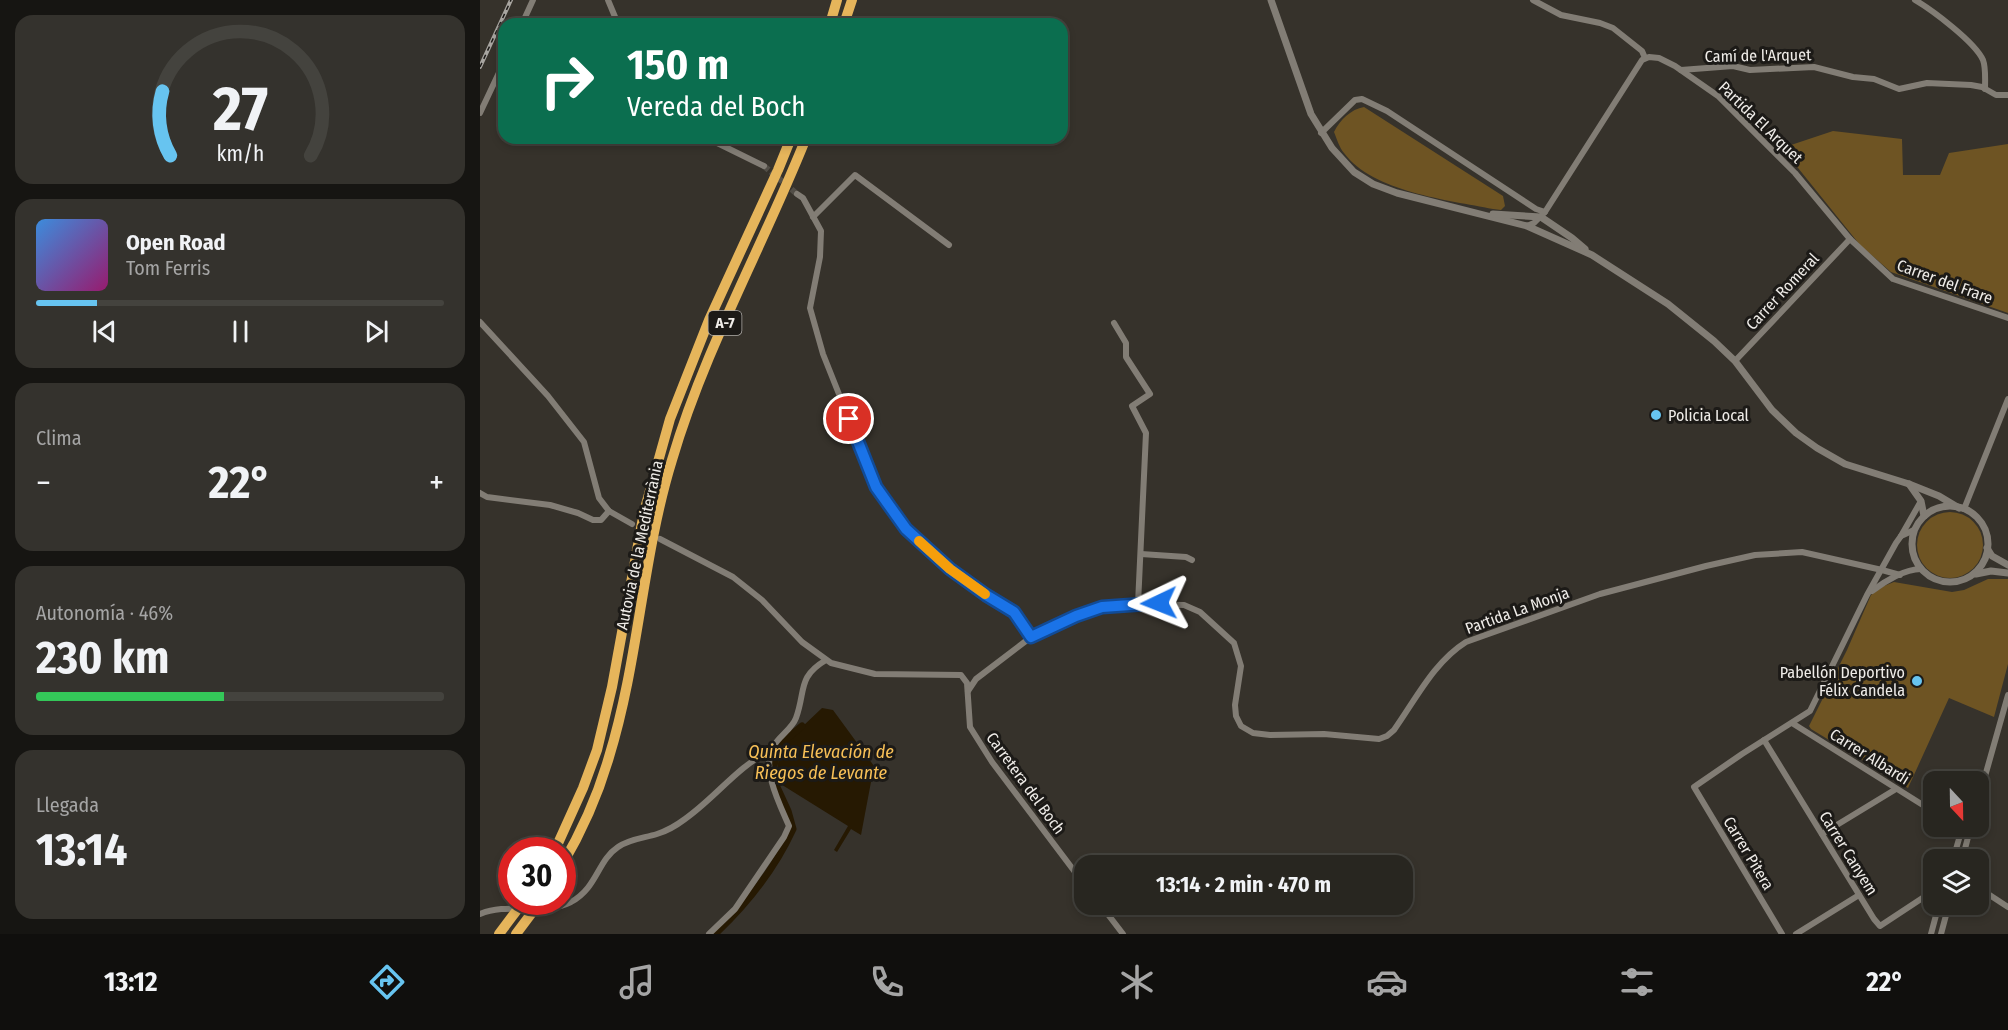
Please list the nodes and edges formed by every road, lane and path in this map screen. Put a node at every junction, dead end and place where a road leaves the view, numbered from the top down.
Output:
1 (533, 0) edge
2 (608, 0) edge
3 (837, 0) edge
4 (852, 0) edge
5 (1271, 0) edge
6 (1533, 0) edge
7 (1915, 0) edge
8 (525, 18) edge
9 (616, 18) edge
10 (832, 18) edge
11 (846, 18) edge
12 (1645, 58) junction
13 (1681, 70) junction
14 (498, 75) edge
15 (1985, 89) junction
16 (2008, 95) edge
17 (480, 113) edge
18 (1322, 133) junction
19 (719, 144) edge
20 (788, 144) edge
21 (804, 144) edge
22 (764, 166) tunnel mouth
23 (797, 194) tunnel mouth
24 (1483, 213) junction
25 (1543, 215) junction
26 (813, 217) junction
27 (1527, 226) junction
28 (1850, 239) junction
29 (950, 245) dead end
30 (1592, 255) junction
31 (2008, 318) edge
32 (480, 322) edge
33 (1114, 323) dead end
34 (1735, 361) junction
35 (2008, 399) edge
36 (1909, 484) junction
37 (480, 494) edge
38 (1921, 501) junction
39 (1962, 508) junction
40 (609, 511) junction
41 (1924, 516) junction
42 (632, 524) dead end
43 (1914, 531) junction
44 (1901, 536) junction
45 (660, 539) dead end
46 (1987, 548) junction
47 (1141, 554) junction
48 (1192, 560) dead end
49 (2008, 564) edge
50 (1921, 569) junction
51 (1882, 570) junction
52 (2008, 573) edge
53 (1900, 575) junction
54 (1970, 576) junction
55 (1867, 595) junction
56 (1138, 604) junction
57 (1031, 637) junction
58 (826, 660) junction
59 (968, 691) junction
60 (2008, 695) edge
61 (1792, 723) junction
62 (1764, 740) junction
63 (771, 750) junction
64 (1986, 771) edge
65 (1896, 789) junction
66 (1923, 805) edge
67 (1822, 834) junction
68 (561, 837) edge
69 (1968, 837) edge
70 (576, 838) edge
71 (1967, 843) junction
72 (1961, 849) edge
73 (1965, 849) edge
74 (1074, 871) edge
75 (1859, 895) junction
76 (1989, 895) edge
77 (1923, 898) edge
78 (2008, 907) edge
79 (480, 914) edge
80 (513, 915) edge
81 (531, 915) edge
82 (1108, 915) edge
83 (1936, 915) edge
84 (1946, 915) edge
85 (498, 934) edge
86 (516, 934) edge
87 (709, 934) edge
88 (1123, 934) edge
89 (1782, 934) edge
90 (1796, 934) edge
91 (1931, 934) edge
92 (1941, 934) edge

1 - 8 street
2 - 9 street
3 - 10 highway
4 - 11 highway
5 - 18 street
6 - 12 street
7 - 15 street
12 - 13 street, Partida El Arquet
12 - 25 street
13 - 15 street, Camí de l'Arquet
13 - 28 street, Partida El Arquet
14 - 17 street
15 - 16 street, Camí de l'Arquet
18 - 24 street
18 - 25 street
19 - 22 street
20 - 68 highway, Autovia de la Mediterrània / A-7
21 - 70 highway, Autovia de la Mediterrània / A-7
23 - 26 street
24 - 25 street
24 - 27 street
25 - 27 street
25 - 30 street
26 - 29 street
26 - 57 street
27 - 30 street
28 - 31 street, Carrer del Frare
28 - 34 street, Carrer Romeral
30 - 34 street
32 - 40 street
33 - 47 street
34 - 36 street
35 - 39 street
36 - 38 street
36 - 39 street
37 - 40 street
38 - 41 street
38 - 44 street
39 - 41 street
39 - 46 street
40 - 42 street
41 - 43 street
43 - 44 street
43 - 50 street
44 - 51 street
45 - 58 street
46 - 49 street
46 - 54 street
47 - 48 street
47 - 56 street
50 - 53 street
50 - 54 street
51 - 53 street, Partida La Monja
51 - 55 street
51 - 56 street, Partida La Monja
52 - 54 street
53 - 55 street
55 - 61 street
56 - 57 street
57 - 59 street
58 - 59 street
58 - 63 street
59 - 74 street, Carretera del Boch
60 - 64 street
61 - 62 street
61 - 65 street, Carrer Albardi
62 - 67 street, Carrer Canyem
62 - 89 street, Carrer Pitera
63 - 79 street
63 - 87 street
65 - 66 street, Carrer Albardi
65 - 67 street
67 - 75 street, Carrer Canyem
69 - 71 street
71 - 72 street
71 - 73 street
75 - 77 street, Carrer Canyem
75 - 90 street
76 - 78 street
80 - 85 highway
81 - 86 highway
82 - 88 street
83 - 91 street
84 - 92 street

